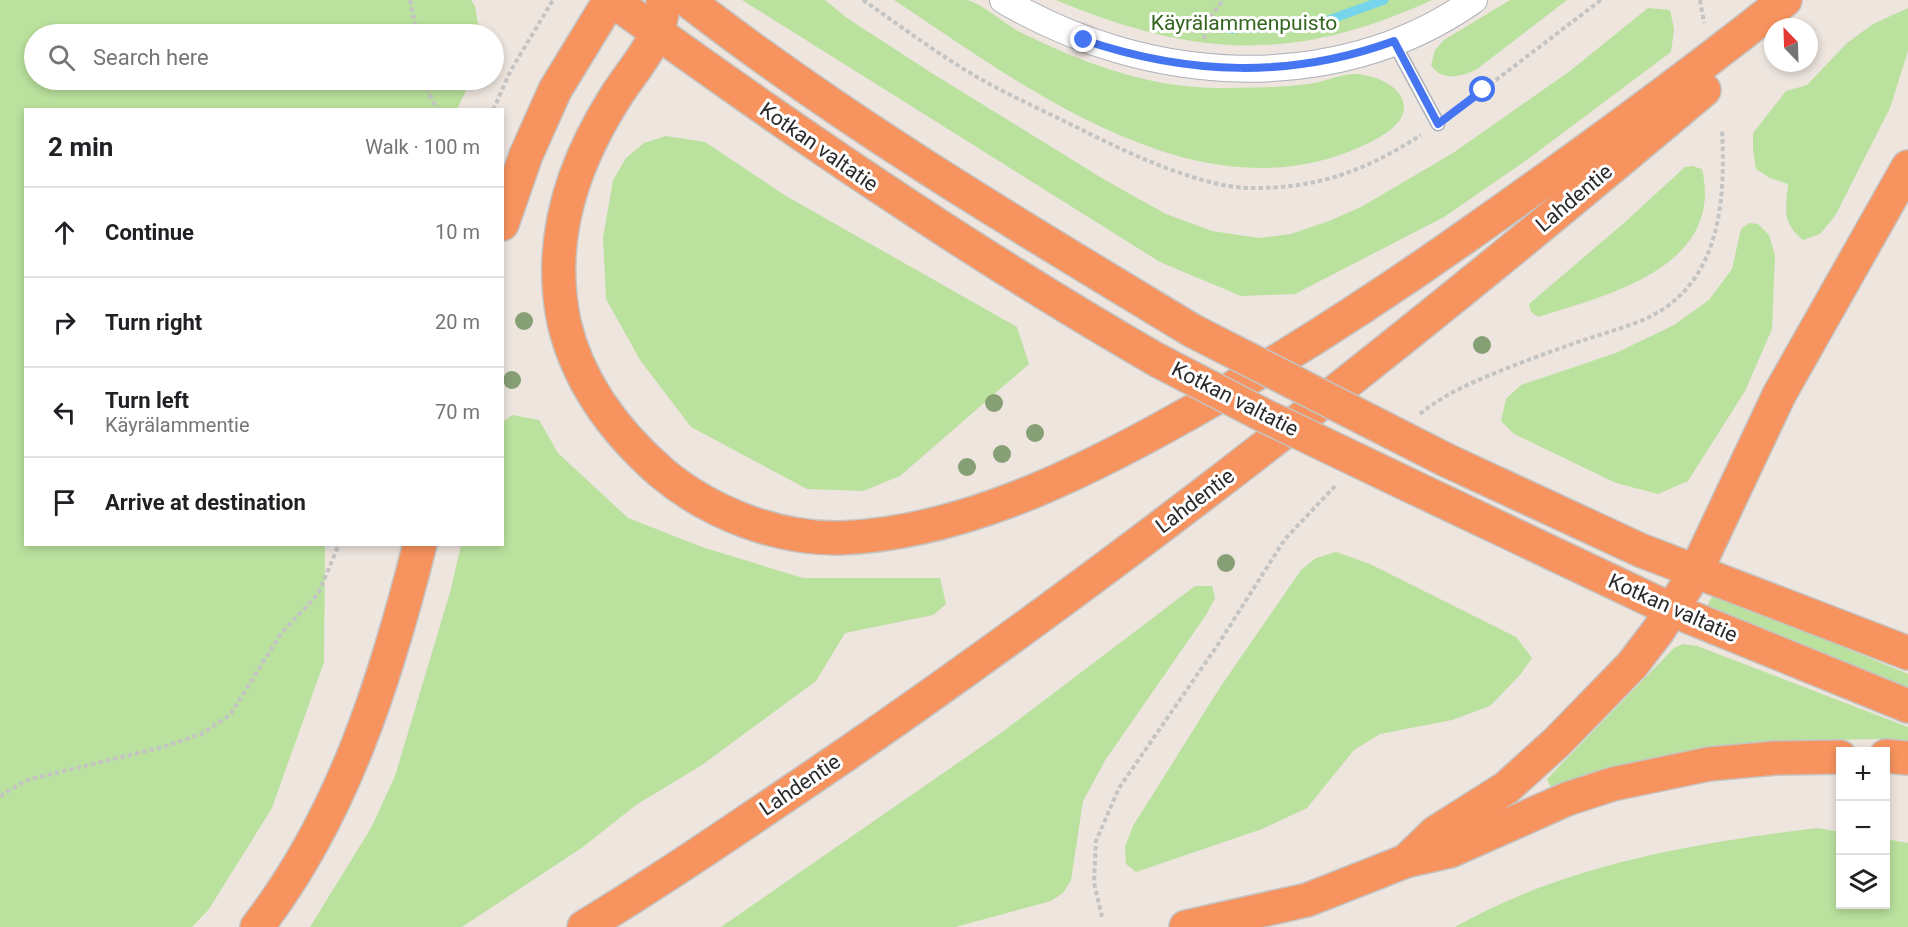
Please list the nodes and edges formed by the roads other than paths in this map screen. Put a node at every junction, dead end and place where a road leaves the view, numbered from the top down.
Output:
1 (611, 0) edge
2 (663, 0) edge
3 (687, 0) edge
4 (1003, 0) edge
5 (1474, 0) edge
6 (1785, 0) edge
7 (1811, 0) edge
8 (1790, 18) edge
9 (658, 34) junction
10 (1764, 39) edge
11 (1394, 41) junction
12 (1438, 124) road end
13 (1908, 167) edge
14 (504, 218) edge
15 (420, 546) edge
16 (1695, 573) junction
17 (1672, 610) junction
18 (1908, 653) edge
19 (1908, 706) edge
20 (1890, 756) edge
21 (1836, 757) edge
22 (1908, 758) edge
23 (1406, 861) junction
24 (257, 927) edge
25 (584, 927) edge
26 (1186, 927) edge

1 - 9 highway, Kotkan valtatie
1 - 14 highway
2 - 9 highway
3 - 16 highway, Kotkan valtatie, bridge
4 - 11 street
5 - 11 street
6 - 9 highway
7 - 8 highway
9 - 17 highway, Kotkan valtatie, bridge
10 - 25 highway, Lahdentie
11 - 12 lane
13 - 16 highway
15 - 24 highway
16 - 17 highway
16 - 18 highway, Kotkan valtatie
17 - 19 highway, Kotkan valtatie
17 - 23 highway
20 - 22 highway
21 - 23 highway
23 - 26 highway

